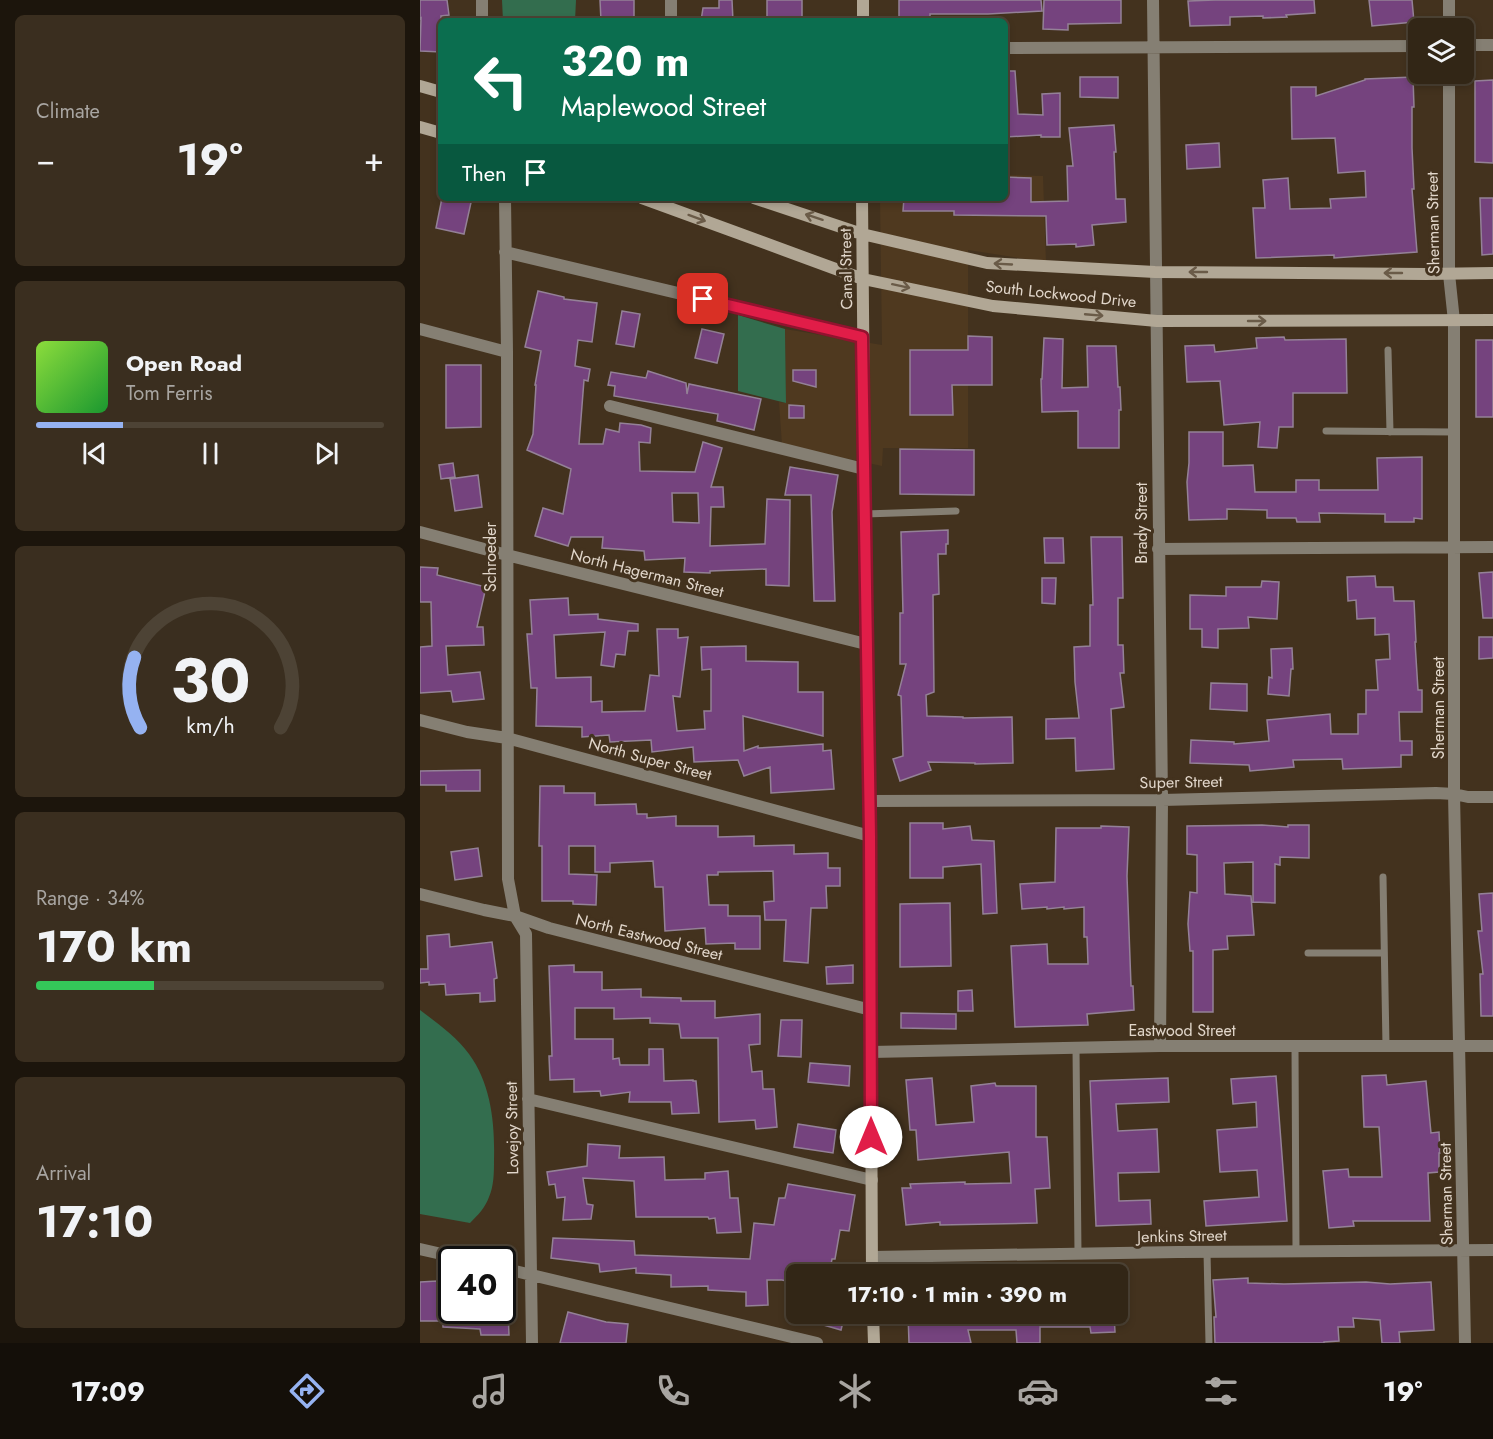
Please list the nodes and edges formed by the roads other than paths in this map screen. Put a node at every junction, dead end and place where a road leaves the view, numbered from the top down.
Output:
1 (482, 0) edge
2 (671, 0) edge
3 (863, 0) edge
4 (1153, 0) edge
5 (1449, 0) edge
6 (483, 18) edge
7 (671, 18) edge
8 (863, 18) edge
9 (1449, 18) edge
10 (1474, 45) edge
11 (1493, 45) edge
12 (1408, 46) edge
13 (1008, 48) edge
14 (1153, 48) junction
15 (1449, 84) edge
16 (420, 86) edge
17 (438, 91) edge
18 (420, 127) edge
19 (438, 132) edge
20 (505, 201) edge
21 (659, 201) edge
22 (763, 201) edge
23 (862, 201) edge
24 (862, 234) junction
25 (505, 252) junction
26 (1155, 272) junction
27 (1493, 273) edge
28 (1449, 274) junction
29 (863, 279) junction
30 (1493, 320) edge
31 (1157, 321) junction
32 (1454, 321) junction
33 (420, 329) edge
34 (862, 337) junction
35 (1388, 350) dead end
36 (507, 352) junction
37 (610, 406) dead end
38 (1326, 431) dead end
39 (1390, 432) junction
40 (1454, 432) junction
41 (864, 469) junction
42 (956, 512) dead end
43 (865, 514) junction
44 (420, 532) edge
45 (1493, 547) edge
46 (1455, 548) junction
47 (1158, 549) junction
48 (507, 555) junction
49 (866, 644) junction
50 (420, 720) edge
51 (507, 738) junction
52 (1454, 794) junction
53 (1493, 796) edge
54 (1162, 800) junction
55 (870, 801) junction
56 (870, 836) junction
57 (1383, 877) dead end
58 (420, 894) edge
59 (515, 916) junction
60 (1308, 953) dead end
61 (1384, 953) junction
62 (871, 1010) junction
63 (1160, 1046) junction
64 (1295, 1046) junction
65 (1386, 1046) junction
66 (1460, 1046) junction
67 (1493, 1046) edge
68 (1076, 1048) junction
69 (871, 1052) junction
70 (528, 1099) junction
71 (872, 1180) junction
72 (420, 1249) edge
73 (1464, 1250) junction
74 (1493, 1250) edge
75 (1296, 1251) junction
76 (1207, 1252) junction
77 (438, 1253) edge
78 (1078, 1254) junction
79 (872, 1257) junction
80 (872, 1264) edge
81 (516, 1272) edge
82 (530, 1275) junction
83 (873, 1324) edge
84 (532, 1343) edge
85 (817, 1343) edge
86 (874, 1343) edge
87 (1209, 1343) edge
88 (1465, 1343) edge

1 - 6 street
2 - 7 street
3 - 8 main road
4 - 14 street, Brady Street
5 - 9 street
10 - 11 street
12 - 14 street
13 - 14 street
14 - 26 street, Brady Street
15 - 28 street, Sherman Street
16 - 17 main road
18 - 19 main road
20 - 25 street, Schroeder
21 -> 29 main road, South Lockwood Drive
24 -> 22 main road, South Lockwood Drive
23 - 24 main road, Canal Street
26 -> 24 main road, South Lockwood Drive
24 - 29 main road, Canal Street
25 - 34 street
25 - 36 street, Schroeder
28 -> 26 main road, South Lockwood Drive
26 - 31 street, Brady Street
27 - 28 main road, South Lockwood Drive
28 - 32 street, Sherman Street
29 -> 31 main road, South Lockwood Drive
29 - 34 main road, Canal Street
30 - 32 main road, South Lockwood Drive
31 -> 32 main road, South Lockwood Drive
31 - 47 street, Brady Street
32 - 40 street, Sherman Street
33 - 36 street
34 - 41 main road, Canal Street
35 - 39 lane
36 - 48 street, Schroeder
37 - 41 street
38 - 39 lane
39 - 40 lane
40 - 46 street, Sherman Street
41 - 43 main road, Canal Street
42 - 43 lane
43 - 49 main road, Canal Street
44 - 48 street, North Hagerman Street
45 - 46 street
46 - 47 street
46 - 52 street, Sherman Street
47 - 54 street, Brady Street
48 - 49 street, North Hagerman Street
48 - 51 street, Schroeder
49 - 55 main road, Canal Street
50 - 51 street, North Super Street
51 - 56 street, North Super Street
51 - 59 street, Schroeder
52 - 53 street, Super Street
52 - 54 street, Super Street
52 - 66 street, Sherman Street
54 - 55 street, Super Street
54 - 63 street, Brady Street
55 - 56 main road, Canal Street
56 - 62 main road, Canal Street
57 - 61 lane
58 - 59 street, North Eastwood Street
59 - 62 street, North Eastwood Street
59 - 70 street, Lovejoy Street
60 - 61 lane
61 - 65 lane
62 - 69 main road, Canal Street
63 - 64 street, Eastwood Street
63 - 68 street, Eastwood Street
64 - 65 street, Eastwood Street
64 - 75 lane
65 - 66 street, Eastwood Street
66 - 67 street, Eastwood Street
66 - 73 street, Sherman Street
68 - 69 street, Eastwood Street
68 - 78 lane
69 - 71 main road, Canal Street
70 - 71 street
70 - 82 street, Lovejoy Street
71 - 79 main road, Canal Street
72 - 77 street
73 - 74 street, Jenkins Street
73 - 75 street, Jenkins Street
73 - 88 street, Sherman Street
75 - 76 street, Jenkins Street
76 - 78 street, Jenkins Street
76 - 87 lane
78 - 79 street, Jenkins Street
79 - 80 main road, Canal Street
81 - 82 street
82 - 84 street, Lovejoy Street
82 - 85 street
83 - 86 main road

